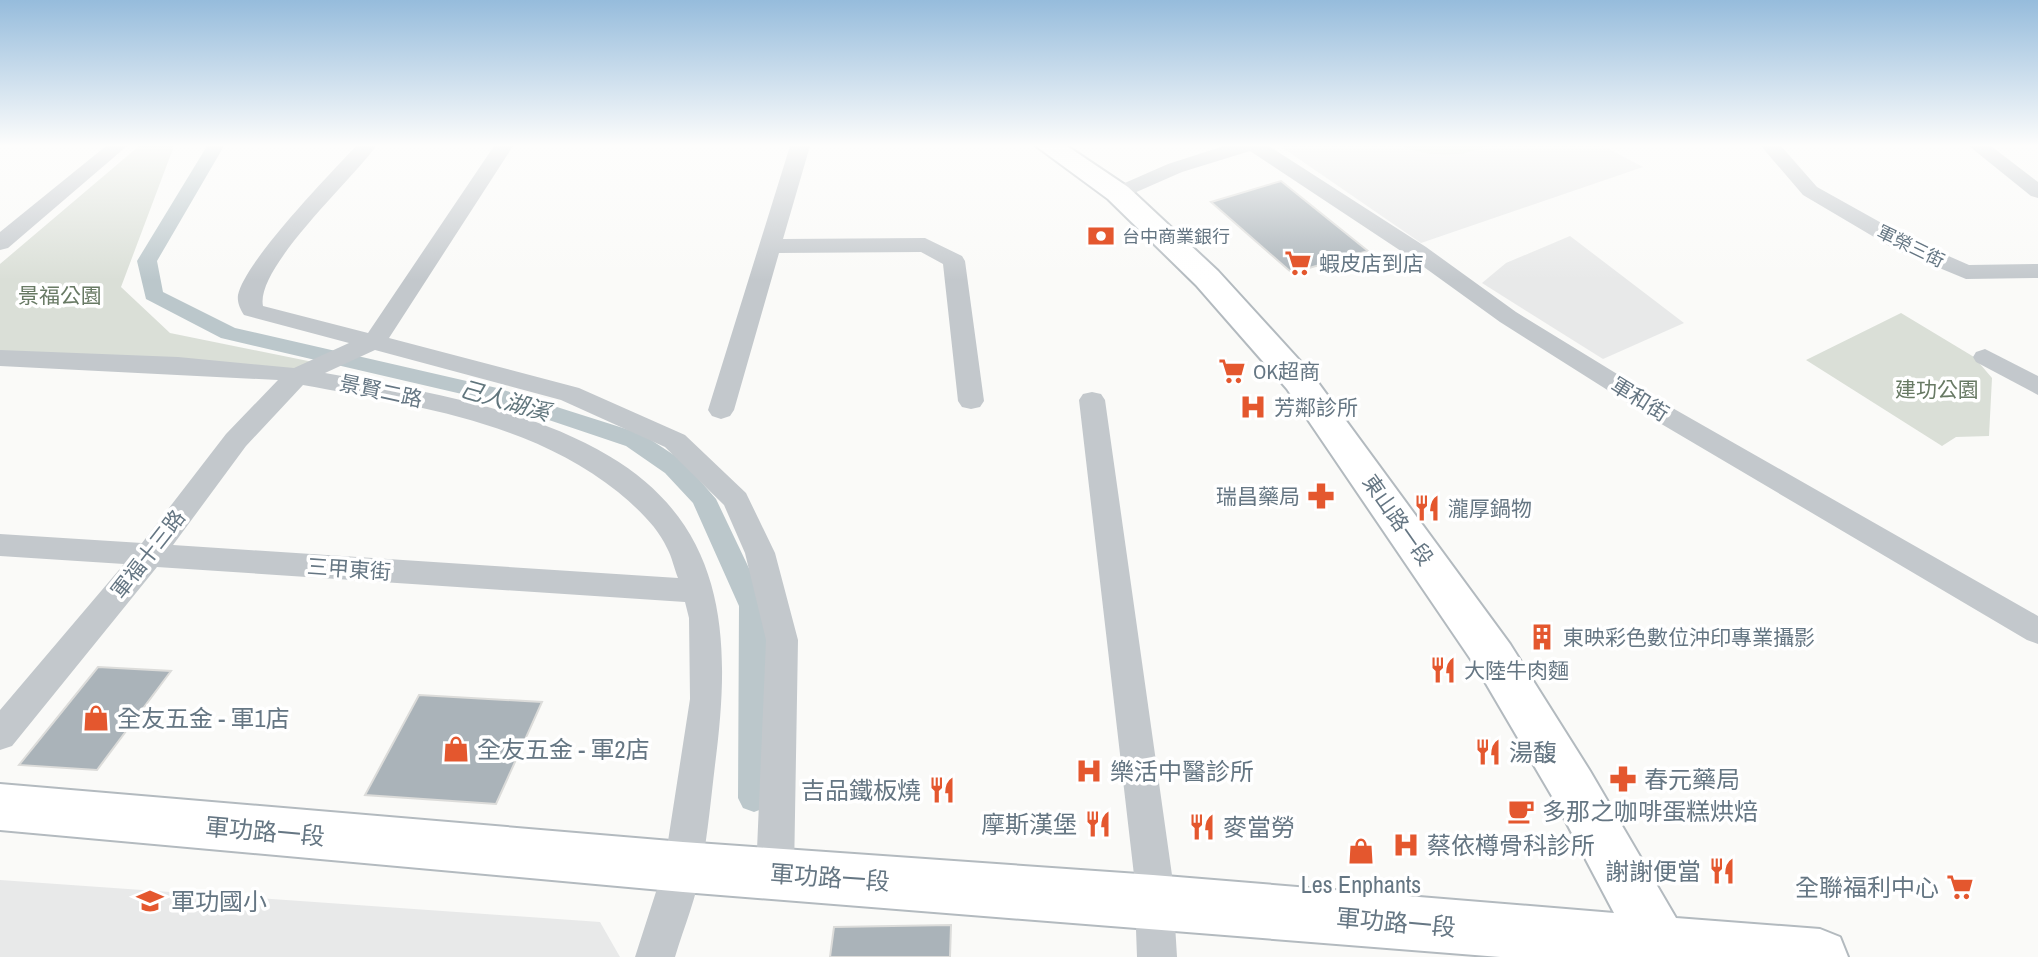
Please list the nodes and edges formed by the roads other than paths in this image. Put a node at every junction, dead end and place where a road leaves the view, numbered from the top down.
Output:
1 (64, 191) edge
2 (326, 191) edge
3 (474, 191) edge
4 (786, 191) edge
5 (1115, 191) edge
6 (1123, 191) edge
7 (1324, 191) edge
8 (1810, 191) edge
9 (1118, 193) junction
10 (0, 243) edge
11 (769, 246) junction
12 (2038, 271) edge
13 (374, 341) junction
14 (1985, 356) dead end
15 (0, 358) edge
16 (300, 375) junction
17 (2038, 387) edge
18 (1092, 400) dead end
19 (971, 401) dead end
20 (721, 410) dead end
21 (0, 545) edge
22 (148, 557) junction
23 (698, 591) junction
24 (2038, 631) edge
25 (0, 736) edge
26 (0, 807) edge
27 (682, 867) junction
28 (775, 873) junction
29 (1153, 901) junction
30 (1665, 951) edge
31 (655, 957) edge
32 (1157, 957) edge
33 (1820, 957) edge

1 - 10 street
2 - 13 street
3 - 13 street
4 - 11 street
5 - 9 main road, 東山路一段
6 - 9 street
7 - 24 street, 軍和街
8 - 12 street, 軍榮三街
9 - 30 main road, 東山路一段
11 - 19 street
11 - 20 street
13 - 16 street
13 - 28 street
14 - 17 street
15 - 16 street, 景賢二路
16 - 22 street, 軍福十三路
16 - 23 street, 景賢二路
18 - 29 street
21 - 22 street, 三甲東街
22 - 23 street, 三甲東街
22 - 25 street, 軍福十三路
23 - 27 street, 景賢二路
26 - 27 main road, 軍功路一段
27 - 28 main road, 軍功路一段
27 - 31 street, 景賢二路
28 - 29 main road, 軍功路一段
29 - 30 main road, 軍功路一段
29 - 32 street
30 - 33 main road, 軍功路一段

